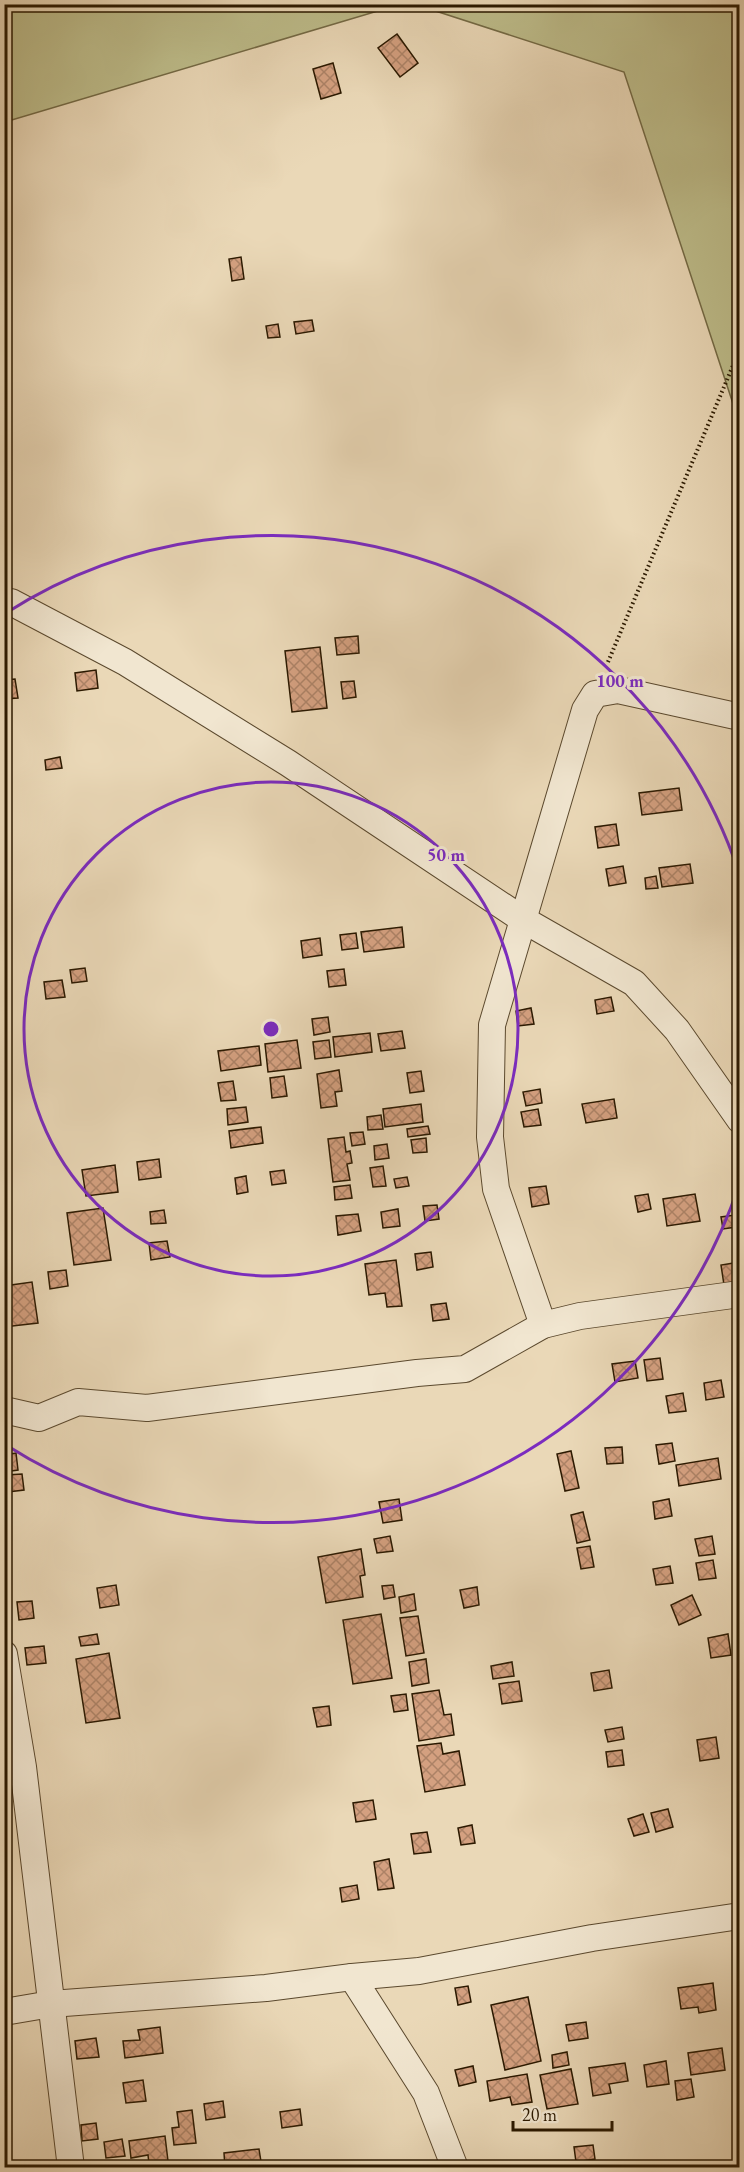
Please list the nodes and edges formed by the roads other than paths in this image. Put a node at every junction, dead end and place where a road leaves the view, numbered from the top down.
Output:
1 (4, 601) edge
2 (740, 717) edge
3 (522, 919) junction
4 (740, 1120) edge
5 (740, 1294) edge
6 (543, 1325) junction
7 (4, 1410) edge
8 (4, 1654) edge
9 (740, 1916) edge
10 (352, 1977) junction
11 (51, 2004) junction
12 (4, 2012) edge
13 (71, 2168) edge
14 (455, 2168) edge

1 - 3 street
2 - 3 street
3 - 4 street
3 - 6 street
5 - 6 street
6 - 7 street
8 - 11 street
9 - 10 street
10 - 11 street
10 - 14 street
11 - 12 street
11 - 13 street

